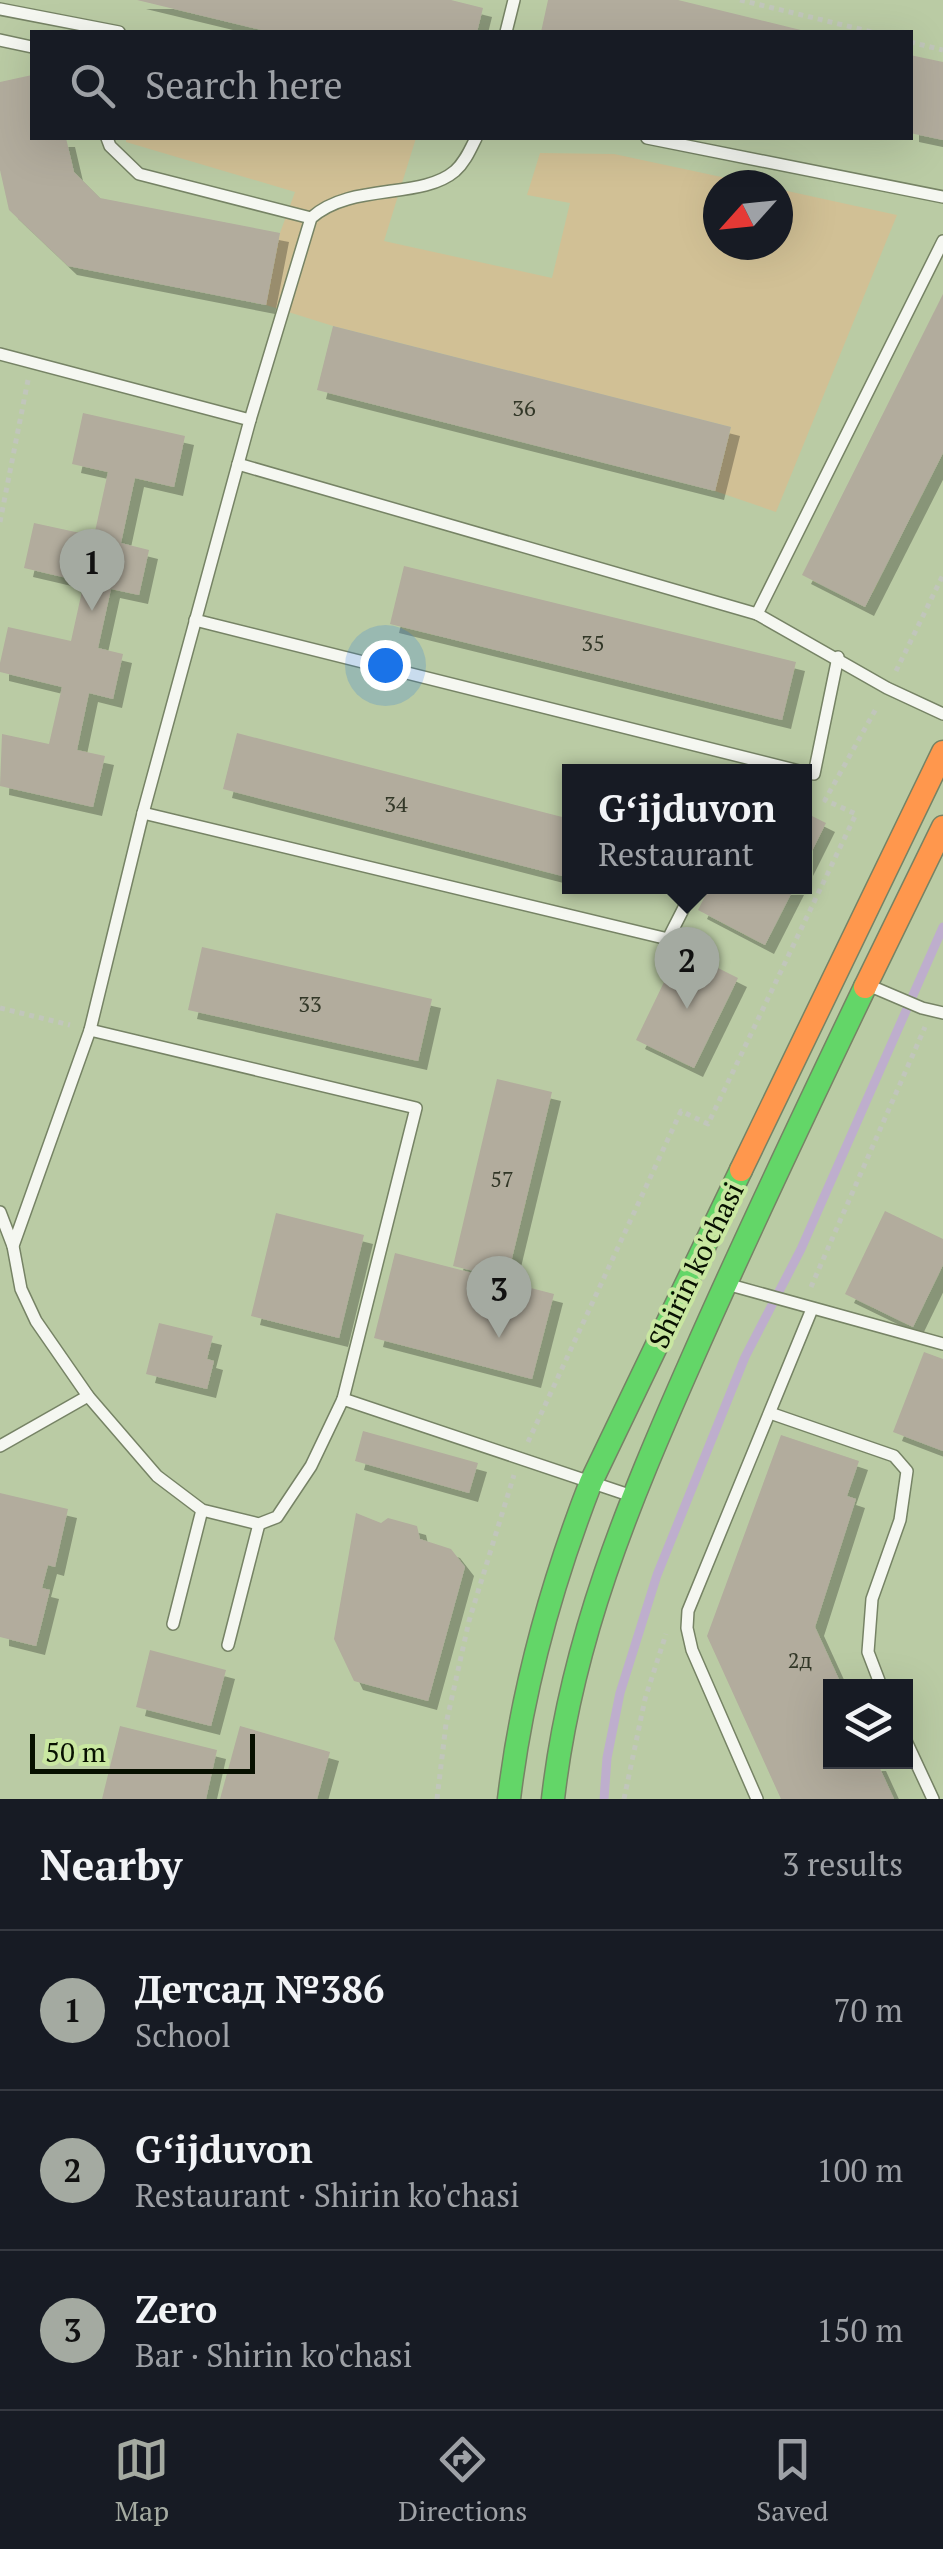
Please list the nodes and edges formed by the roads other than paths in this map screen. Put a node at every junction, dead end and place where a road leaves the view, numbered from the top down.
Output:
1 (514, 0) edge
2 (0, 9) edge
3 (108, 30) edge
4 (506, 30) edge
5 (0, 40) edge
6 (30, 48) edge
7 (108, 140) edge
8 (475, 140) edge
9 (657, 140) edge
10 (943, 196) edge
11 (311, 218) junction
12 (943, 241) edge
13 (0, 354) edge
14 (250, 420) junction
15 (238, 464) junction
16 (758, 614) junction
17 (195, 620) junction
18 (838, 657) junction
19 (943, 714) edge
20 (943, 752) edge
21 (745, 764) edge
22 (812, 774) edge
23 (142, 813) junction
24 (943, 827) edge
25 (691, 894) edge
26 (867, 984) junction
27 (943, 1013) edge
28 (90, 1030) junction
29 (0, 1212) edge
30 (14, 1246) junction
31 (694, 1270) junction
32 (724, 1284) junction
33 (812, 1308) junction
34 (943, 1344) edge
35 (88, 1396) junction
36 (343, 1400) junction
37 (770, 1412) junction
38 (0, 1446) edge
39 (592, 1482) junction
40 (632, 1497) junction
41 (202, 1510) junction
42 (259, 1524) junction
43 (173, 1624) dead end
44 (228, 1645) dead end
45 (878, 1679) edge
46 (913, 1756) edge
47 (510, 1799) edge
48 (553, 1799) edge
49 (758, 1799) edge
50 (933, 1799) edge

1 - 4 lane
2 - 3 lane
5 - 6 lane
7 - 11 lane
8 - 11 lane
9 - 10 lane
11 - 14 lane
12 - 16 lane
13 - 14 lane
14 - 15 lane
15 - 16 lane
15 - 17 lane
16 - 18 lane
17 - 21 lane
17 - 23 lane
18 - 19 lane
18 - 22 lane
20 - 31 main road, Shirin ko'chasi
23 - 25 lane
23 - 28 lane
24 - 26 main road, Shirin ko'chasi
26 - 27 lane
26 - 32 main road, Shirin ko'chasi
28 - 30 lane
28 - 36 lane
29 - 30 lane
30 - 35 lane
31 - 32 lane
31 - 39 main road, Shirin ko'chasi
32 - 33 lane
32 - 40 main road, Shirin ko'chasi
33 - 34 lane
33 - 37 lane
35 - 38 lane
35 - 41 lane
36 - 39 lane
36 - 42 lane
37 - 45 lane
37 - 49 lane
39 - 40 lane
39 - 47 main road, Shirin ko'chasi
40 - 48 main road, Shirin ko'chasi
41 - 42 lane
41 - 43 lane
42 - 44 lane
46 - 50 lane

